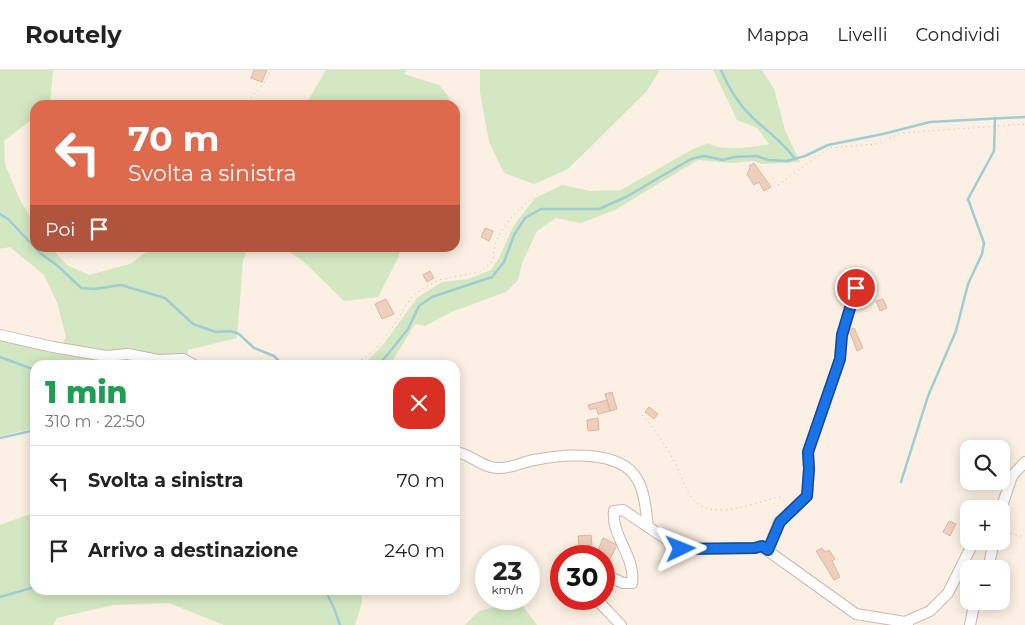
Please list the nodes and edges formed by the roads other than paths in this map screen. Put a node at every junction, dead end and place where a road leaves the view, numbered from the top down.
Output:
1 (856, 288) dead end
2 (0, 335) edge
3 (158, 360) edge
4 (158, 360) edge
5 (185, 360) edge
6 (460, 453) edge
7 (1025, 462) edge
8 (1006, 493) junction
9 (1000, 500) edge
10 (1004, 500) edge
11 (648, 527) junction
12 (768, 550) junction
13 (970, 550) edge
14 (615, 579) edge
15 (607, 610) edge
16 (973, 610) edge
17 (906, 624) edge
18 (621, 625) edge
19 (970, 625) edge

1 - 12 street
2 - 4 street
3 - 5 street
6 - 11 street
7 - 8 street
8 - 9 street
8 - 10 street
11 - 12 street
11 - 14 street
12 - 17 street
13 - 17 street
15 - 18 street
16 - 19 street

